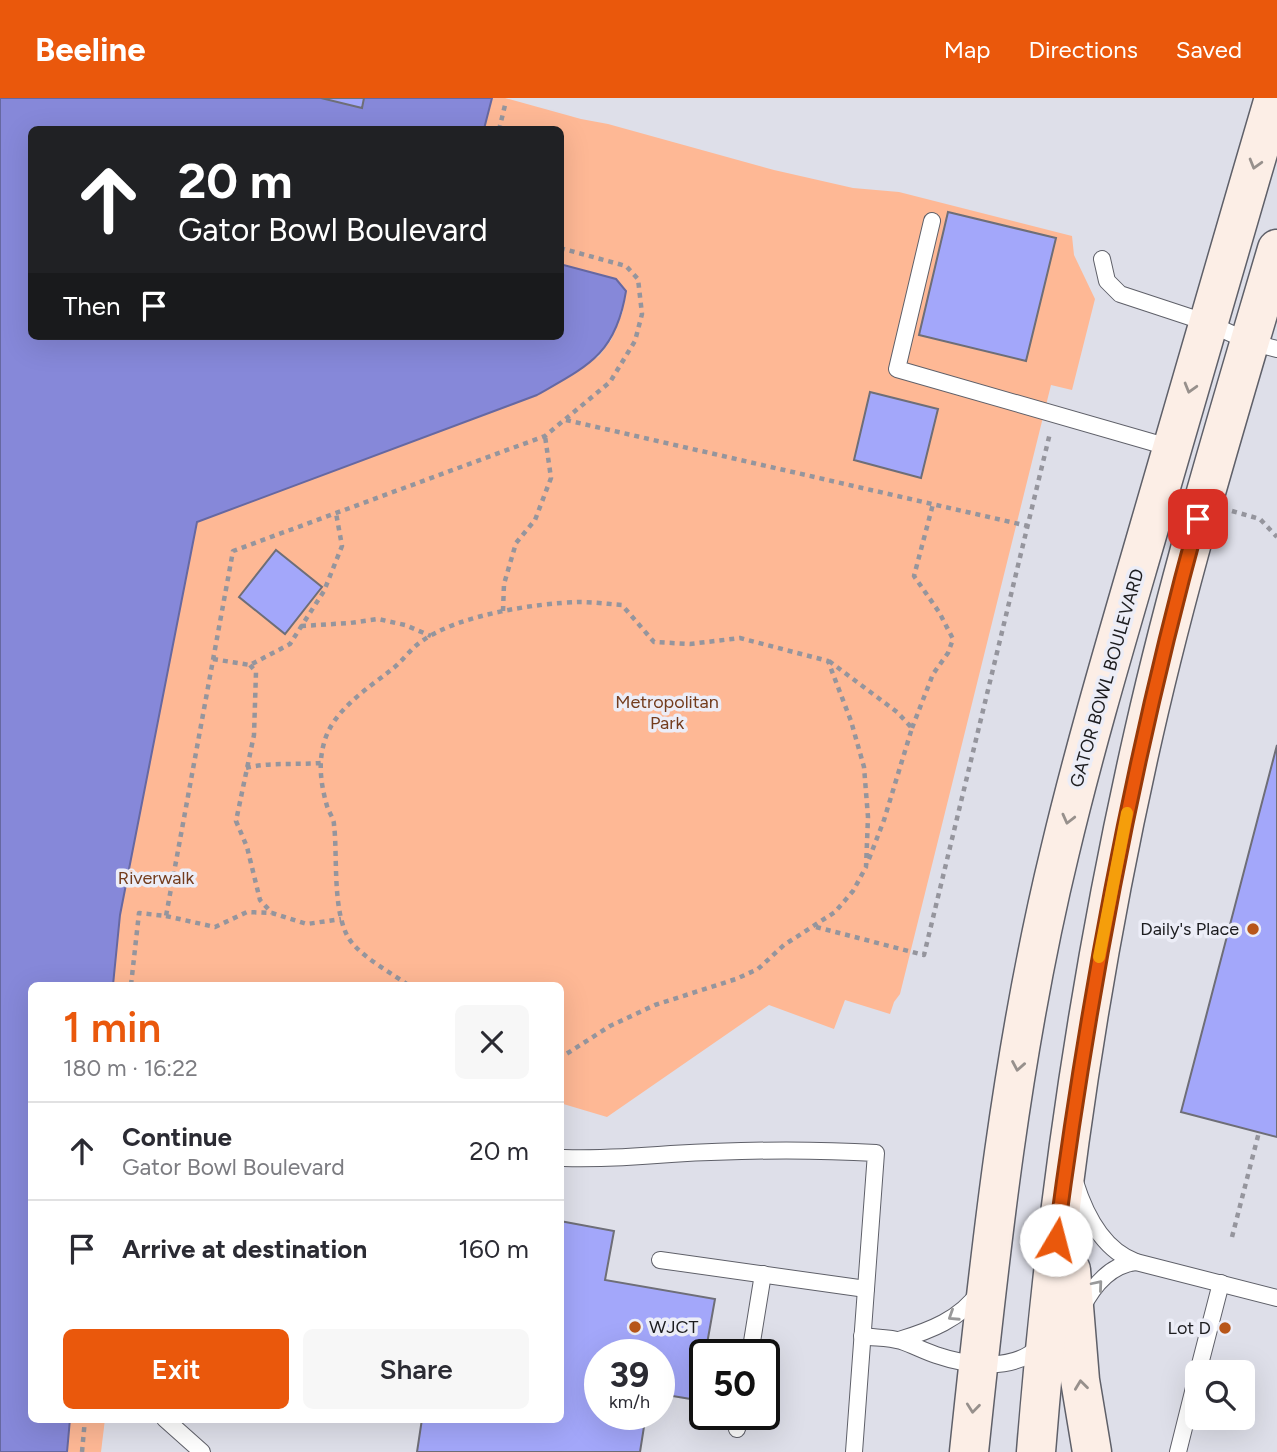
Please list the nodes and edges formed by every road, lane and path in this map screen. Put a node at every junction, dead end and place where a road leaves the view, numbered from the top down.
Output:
1 (1274, 98) edge
2 (506, 101) dead end
3 (500, 126) edge
4 (932, 221) dead end
5 (564, 249) edge
6 (1277, 249) edge
7 (1102, 258) dead end
8 (1208, 323) junction
9 (1263, 346) edge
10 (1055, 414) junction
11 (565, 419) junction
12 (545, 436) junction
13 (1172, 448) junction
14 (933, 504) junction
15 (1228, 510) dead end
16 (336, 513) junction
17 (1028, 526) junction
18 (1277, 537) edge
19 (503, 611) junction
20 (301, 626) junction
21 (431, 636) junction
22 (213, 659) junction
23 (828, 661) junction
24 (250, 665) junction
25 (912, 728) junction
26 (321, 763) junction
27 (246, 768) junction
28 (866, 867) junction
29 (272, 913) junction
30 (166, 916) junction
31 (341, 919) junction
32 (815, 927) junction
33 (131, 982) edge
34 (404, 982) edge
35 (564, 1055) edge
36 (1259, 1132) dead end
37 (1068, 1146) junction
38 (564, 1158) dead end
39 (1232, 1237) dead end
40 (660, 1260) dead end
41 (1136, 1262) junction
42 (988, 1270) junction
43 (763, 1274) junction
44 (1221, 1283) junction
45 (866, 1289) junction
46 (1277, 1298) edge
47 (1060, 1332) junction
48 (863, 1336) junction
49 (752, 1339) edge
50 (899, 1340) junction
51 (1202, 1360) edge
52 (978, 1364) junction
53 (85, 1423) edge
54 (169, 1423) edge
55 (1185, 1425) edge
56 (82, 1452) edge
57 (202, 1452) edge
58 (854, 1452) edge
59 (969, 1452) edge
60 (1036, 1452) edge
61 (1092, 1452) edge
62 (1178, 1452) edge

1 -> 8 main road, GATOR BOWL BOULEVARD
2 - 3 path
4 - 10 lane
5 - 11 path
6 - 9 main road
7 - 8 lane
8 - 9 lane
8 -> 13 main road, GATOR BOWL BOULEVARD
9 - 37 main road
10 - 13 lane
10 - 17 path
11 - 12 path
11 - 14 path
12 - 16 path
12 - 19 path
13 -> 42 main road, GATOR BOWL BOULEVARD
14 - 17 path
14 - 25 path
15 - 18 path
16 - 20 path
16 - 22 path
17 - 32 path
19 - 21 path
19 - 23 path
20 - 21 path
20 - 24 path
21 - 26 path
22 - 24 path
22 - 30 path
23 - 25 path
23 - 28 path
24 - 27 path
25 - 28 path
26 - 27 path
26 - 31 path
27 - 29 path
28 - 32 path
29 - 30 path
29 - 31 path
30 - 33 path
31 - 34 path
32 - 35 path
36 - 39 path
37 - 41 lane
37 - 47 main road
38 - 45 lane
40 - 43 lane
41 - 44 lane
47 -> 41 lane
42 -> 50 lane
42 - 52 main road, GATOR BOWL BOULEVARD
43 - 45 lane
43 - 49 lane
44 - 46 lane
44 - 51 lane
45 - 48 lane
47 - 52 lane
47 - 60 main road
61 -> 47 main road
48 - 50 lane
48 - 58 lane
50 - 52 lane
52 -> 59 main road, GATOR BOWL BOULEVARD
53 - 56 path
54 - 57 lane
55 - 62 lane

